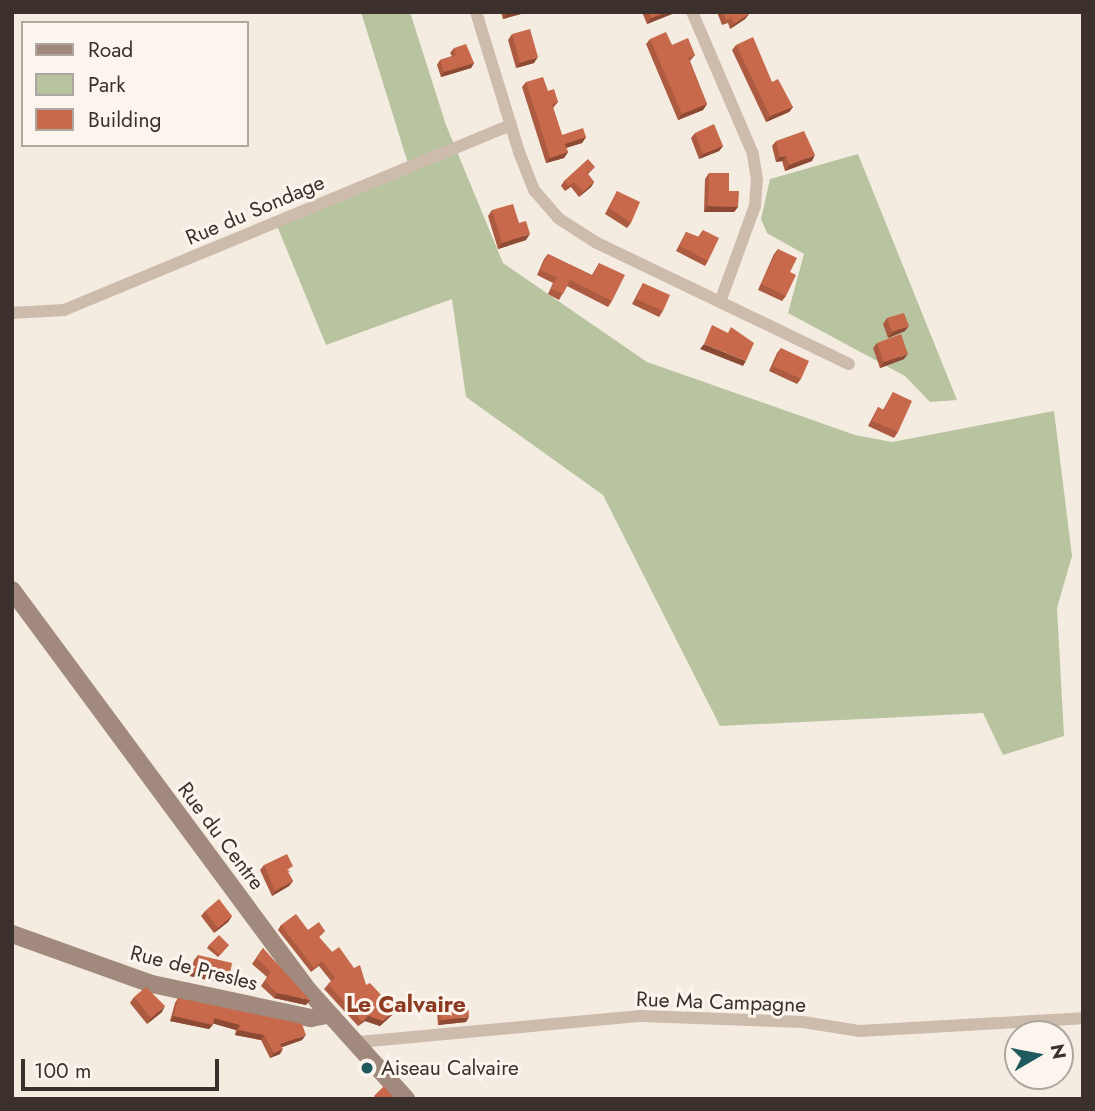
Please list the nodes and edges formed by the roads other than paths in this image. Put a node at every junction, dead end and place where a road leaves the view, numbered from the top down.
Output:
1 (476, 12) edge
2 (692, 12) edge
3 (509, 126) junction
4 (720, 302) junction
5 (12, 313) edge
6 (849, 364) dead end
7 (12, 590) edge
8 (12, 934) edge
9 (327, 1015) junction
10 (1083, 1018) edge
11 (359, 1042) junction
12 (406, 1099) edge

1 - 3 street
2 - 4 street
3 - 4 street
3 - 5 street, Rue du Sondage
4 - 6 street
7 - 9 street, Rue du Centre
8 - 9 street, Rue de Presles
9 - 11 street, Rue du Centre
10 - 11 street, Rue Ma Campagne
11 - 12 street, Rue du Centre

